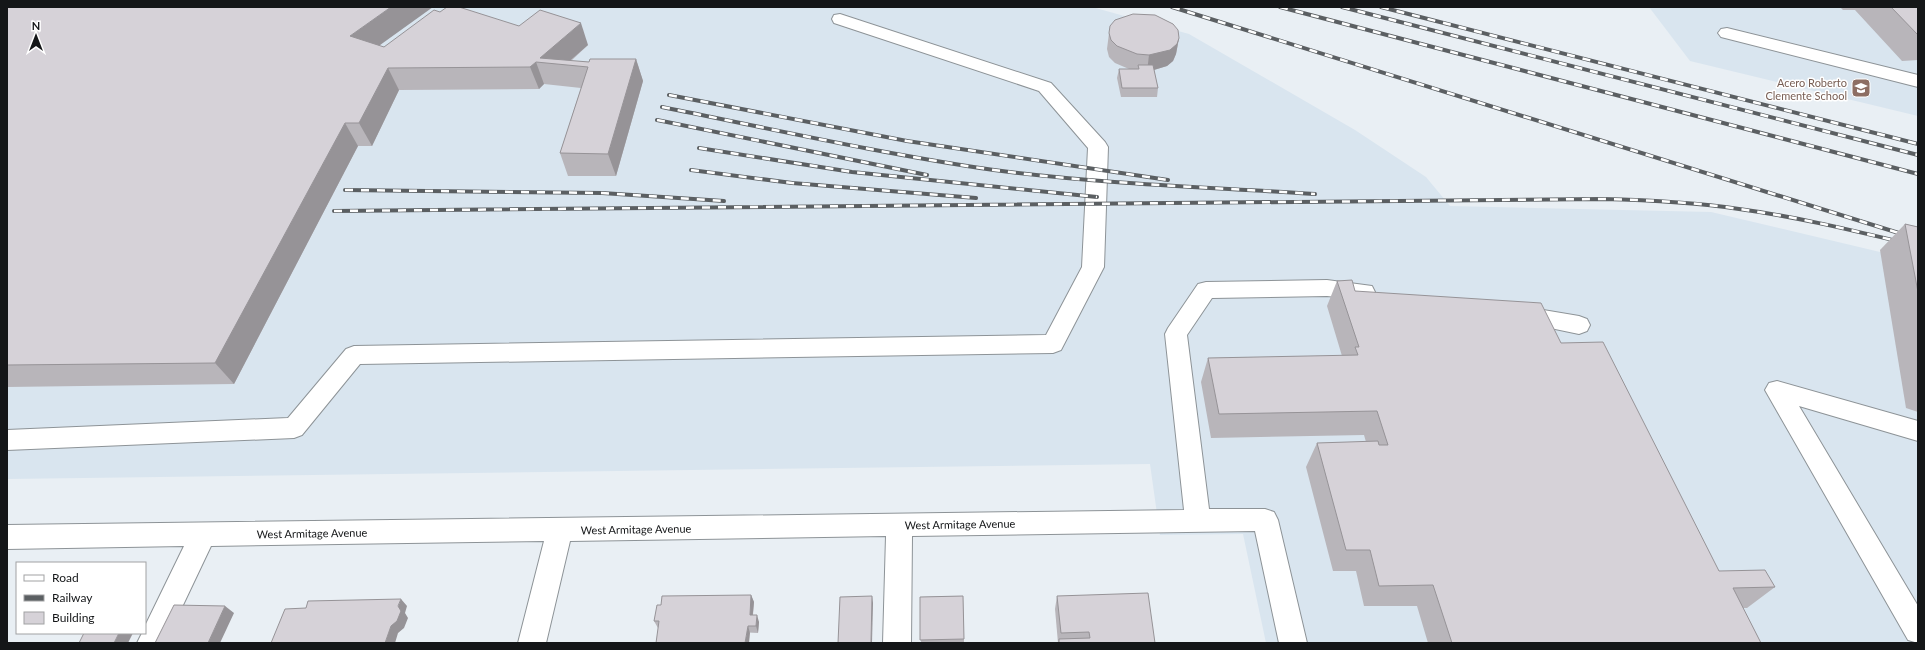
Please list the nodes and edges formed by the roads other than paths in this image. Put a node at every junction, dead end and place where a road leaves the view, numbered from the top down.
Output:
1 (840, 19) dead end
2 (1727, 32) dead end
3 (1918, 81) edge
4 (1381, 294) edge
5 (1504, 311) edge
6 (1579, 325) dead end
7 (1918, 431) edge
8 (7, 440) edge
9 (1198, 521) junction
10 (899, 525) junction
11 (560, 530) junction
12 (203, 535) junction
13 (7, 537) edge
14 (1918, 631) edge
15 (151, 643) edge
16 (532, 643) edge
17 (897, 643) edge
18 (1293, 643) edge

1 - 8 street
2 - 3 street
4 - 9 street
5 - 6 street
7 - 14 street
9 - 10 street, West Armitage Avenue
9 - 18 street, West Armitage Avenue
10 - 11 street, West Armitage Avenue
10 - 17 street
11 - 12 street, West Armitage Avenue
11 - 16 street
12 - 13 street, West Armitage Avenue
12 - 15 street

